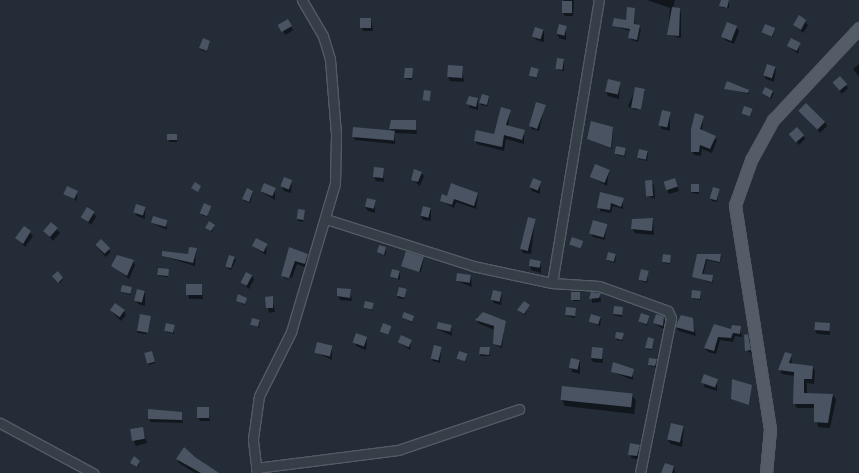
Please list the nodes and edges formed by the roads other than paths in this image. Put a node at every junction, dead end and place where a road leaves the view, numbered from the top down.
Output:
1 (302, 0) edge
2 (599, 0) edge
3 (859, 28) edge
4 (326, 219) junction
5 (552, 283) junction
6 (519, 409) dead end
7 (0, 423) edge
8 (257, 471) edge
9 (93, 473) edge
10 (640, 473) edge
11 (766, 473) edge

1 - 4 street
2 - 5 street
3 - 11 main road
4 - 5 street
4 - 8 street
5 - 10 street
6 - 8 street
7 - 9 street

